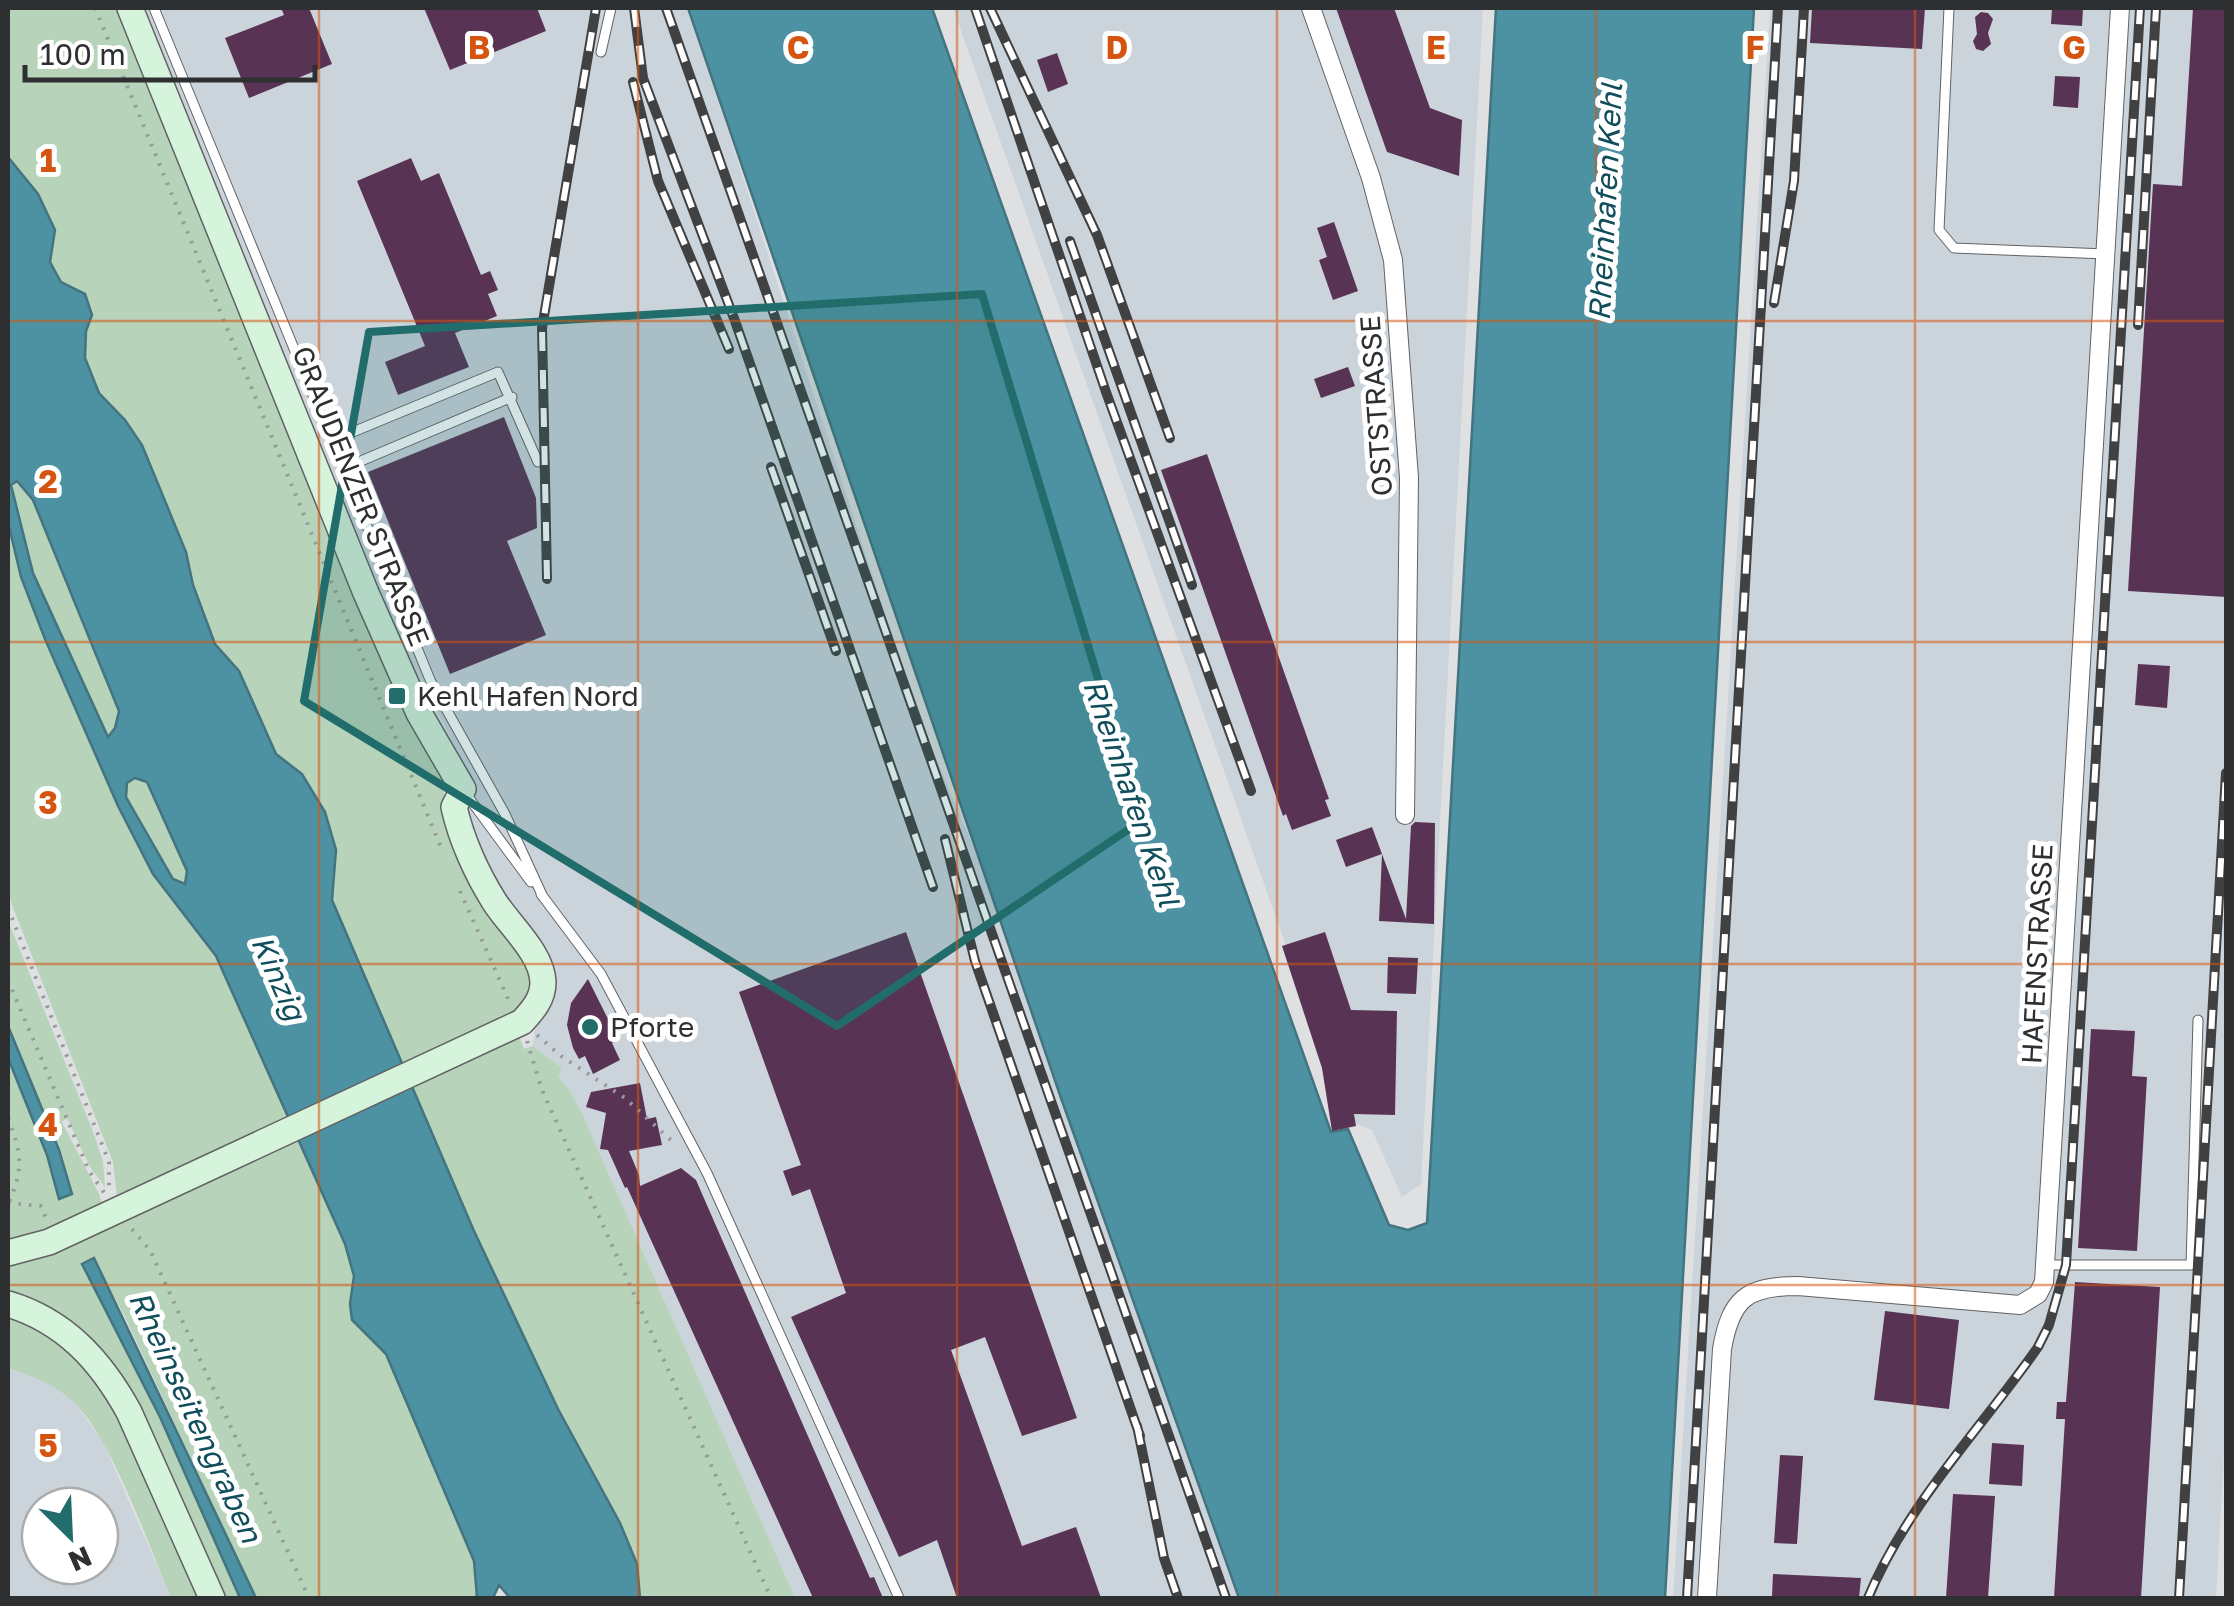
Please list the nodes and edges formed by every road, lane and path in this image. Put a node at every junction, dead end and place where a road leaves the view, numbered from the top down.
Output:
1 (94, 8) edge
2 (130, 8) edge
3 (154, 8) edge
4 (611, 8) edge
5 (1312, 8) edge
6 (1950, 8) edge
7 (2120, 8) edge
8 (601, 52) dead end
9 (2106, 254) junction
10 (512, 397) junction
11 (331, 441) junction
12 (538, 462) dead end
13 (342, 468) junction
14 (463, 790) junction
15 (1404, 815) dead end
16 (443, 852) dead end
17 (458, 887) dead end
18 (543, 897) junction
19 (8, 908) edge
20 (8, 980) edge
21 (516, 1019) junction
22 (2198, 1020) dead end
23 (8, 1118) edge
24 (680, 1148) dead end
25 (8, 1203) edge
26 (122, 1208) junction
27 (46, 1218) dead end
28 (8, 1252) edge
29 (2045, 1265) junction
30 (8, 1304) edge
31 (212, 1598) edge
32 (309, 1598) edge
33 (770, 1598) edge
34 (899, 1598) edge
35 (1707, 1598) edge

1 - 16 path
2 - 14 street, GRAUDENZER STRASSE
3 - 11 lane
4 - 8 lane
5 - 15 street, OSTSTRASSE
6 - 9 lane
7 - 9 street, HAFENSTRASSE
9 - 29 street, HAFENSTRASSE
10 - 11 lane
10 - 12 lane
10 - 13 lane
11 - 13 lane
13 - 18 lane
14 - 18 lane
14 - 21 street, GRAUDENZER STRASSE
17 - 21 path
18 - 34 lane
19 - 20 path
21 - 24 path
21 - 26 street
21 - 33 path
22 - 29 lane
23 - 25 path
25 - 27 path
26 - 28 street
26 - 32 path
29 - 35 street, HAFENSTRASSE
30 - 31 street

